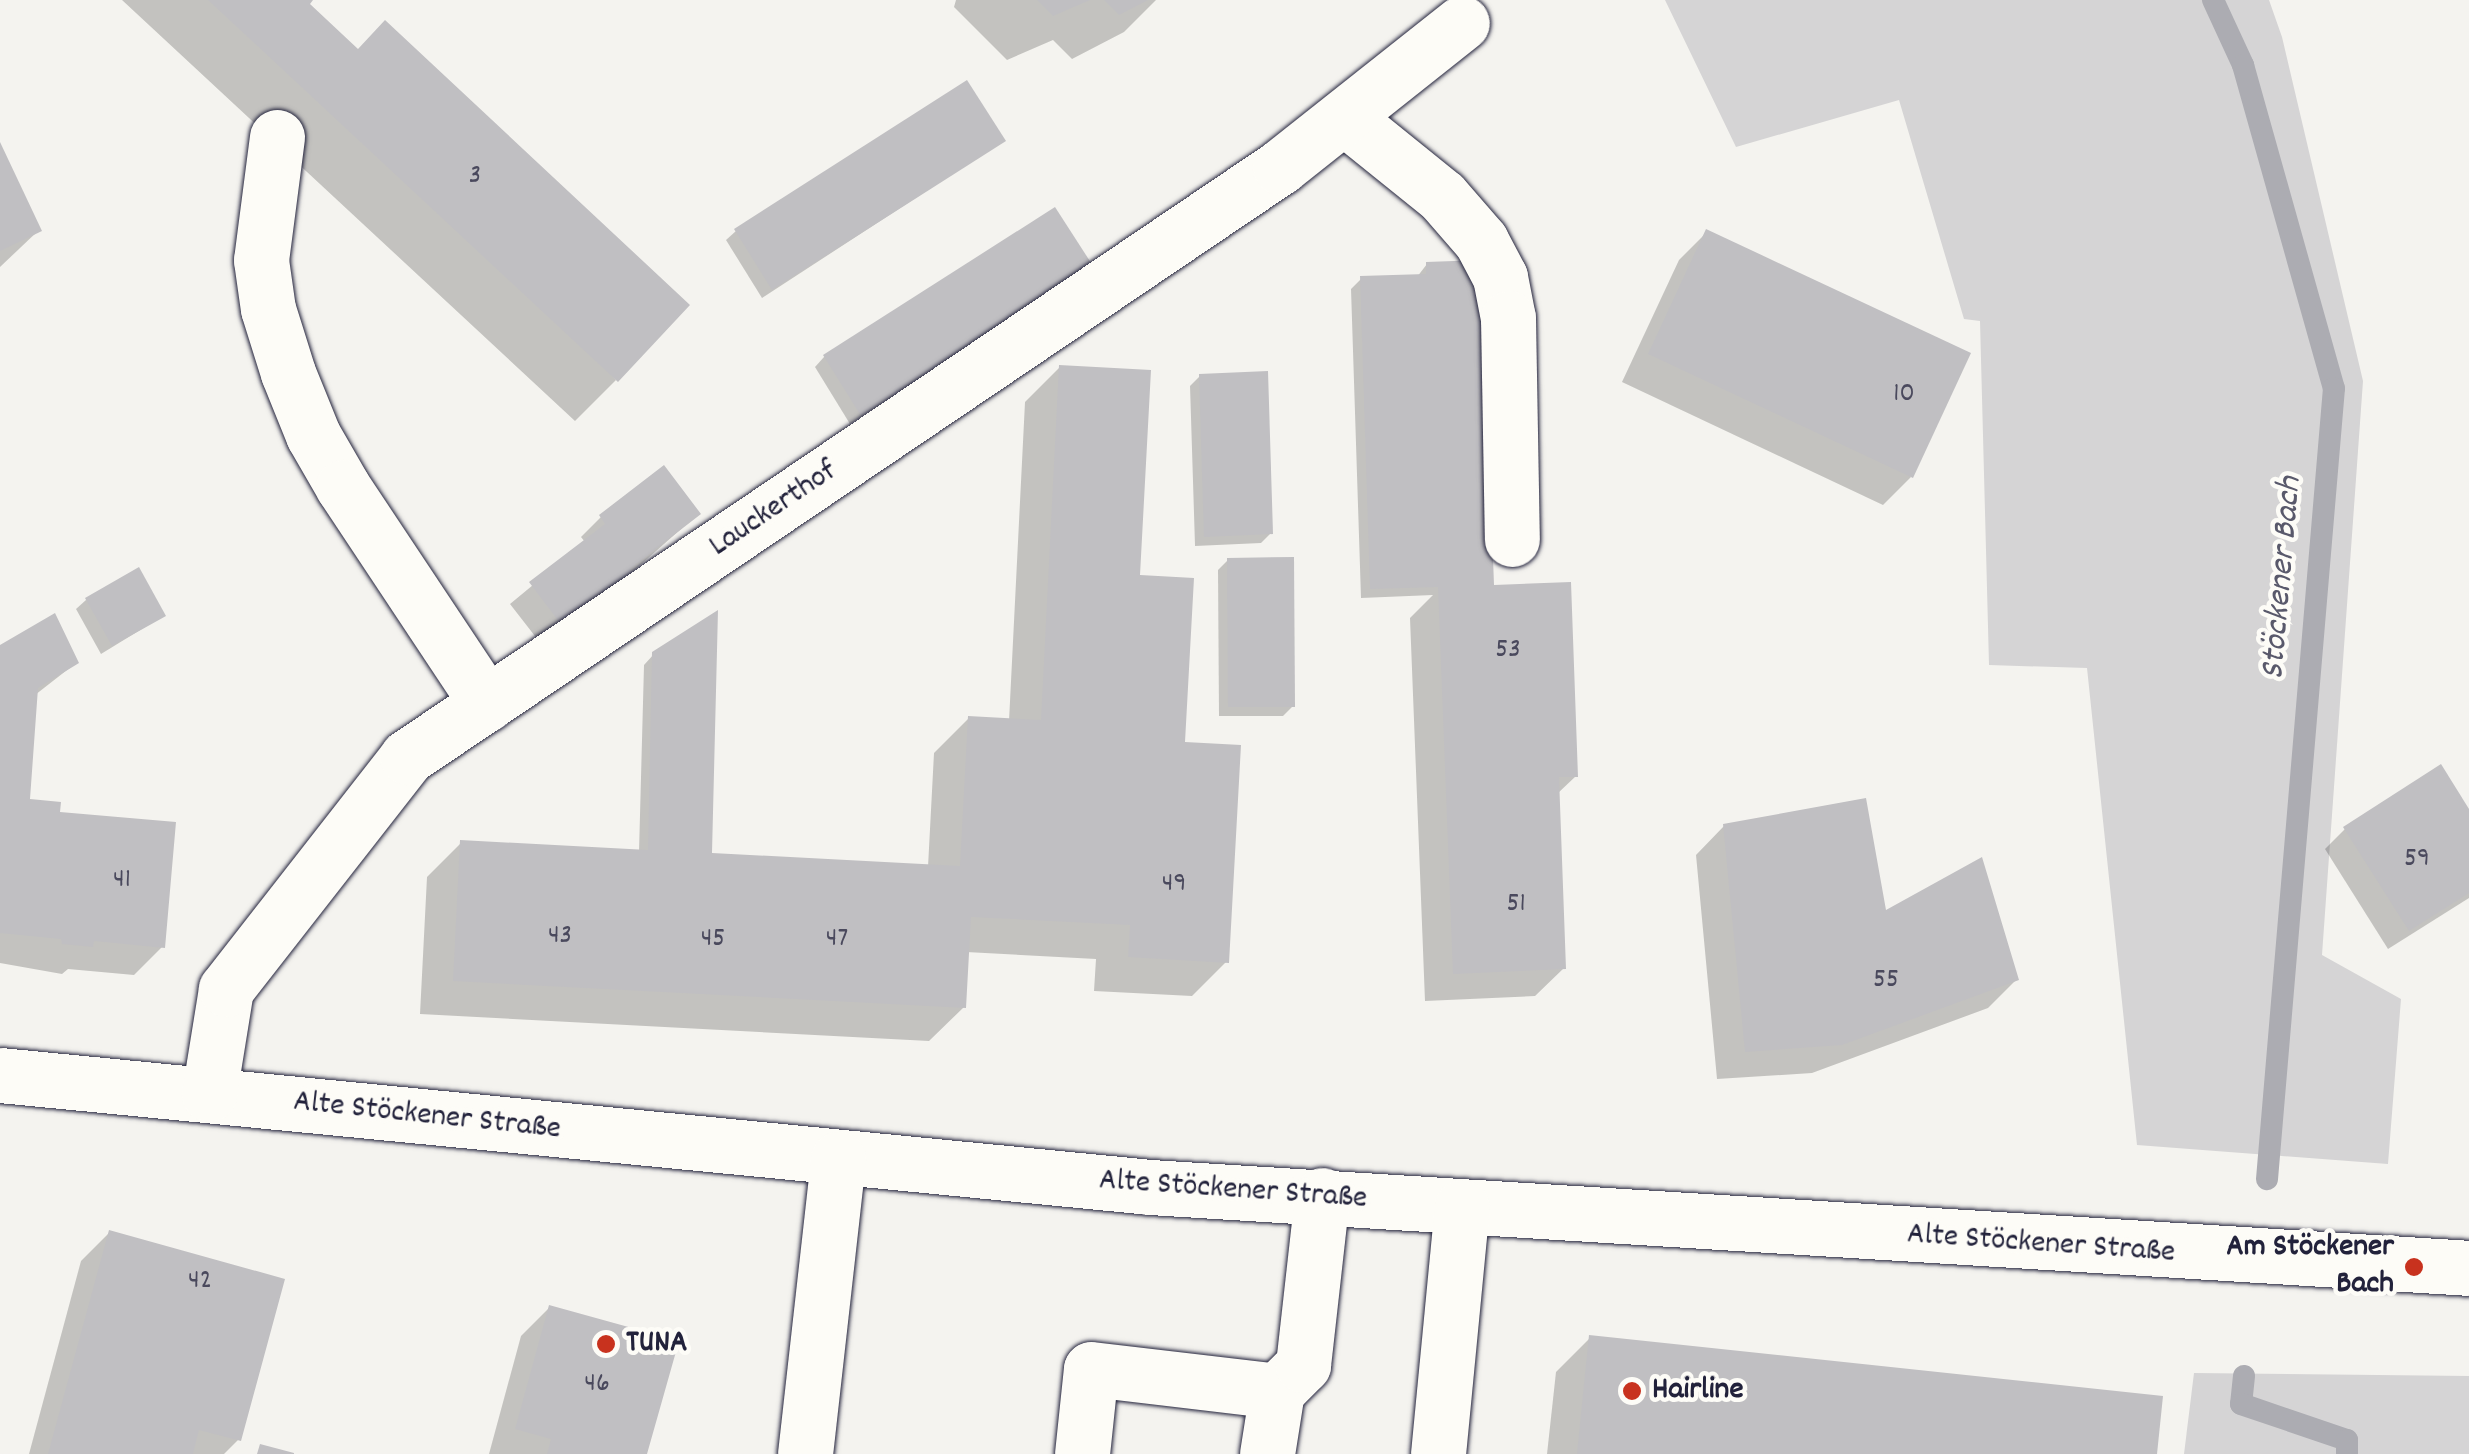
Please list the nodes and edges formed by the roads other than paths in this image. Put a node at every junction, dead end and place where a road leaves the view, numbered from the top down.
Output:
1 (1462, 23) dead end
2 (1344, 117) junction
3 (277, 136) dead end
4 (1512, 539) dead end
5 (487, 704) junction
6 (0, 1076) edge
7 (210, 1094) junction
8 (838, 1159) junction
9 (1322, 1195) junction
10 (1462, 1207) junction
11 (2469, 1268) edge
12 (1277, 1391) junction
13 (805, 1454) edge
14 (1082, 1454) edge
15 (1267, 1454) edge
16 (1438, 1454) edge

1 - 2 street, Lauckerthof
2 - 4 street
2 - 5 street, Lauckerthof
3 - 5 street
5 - 7 street, Lauckerthof
6 - 7 street, Alte Stöckener Straße
7 - 8 street, Alte Stöckener Straße
8 - 9 street, Alte Stöckener Straße
8 - 13 street
9 - 10 street, Alte Stöckener Straße
9 - 12 street
10 - 11 street, Alte Stöckener Straße
10 - 16 street
12 - 14 street
12 - 15 street

